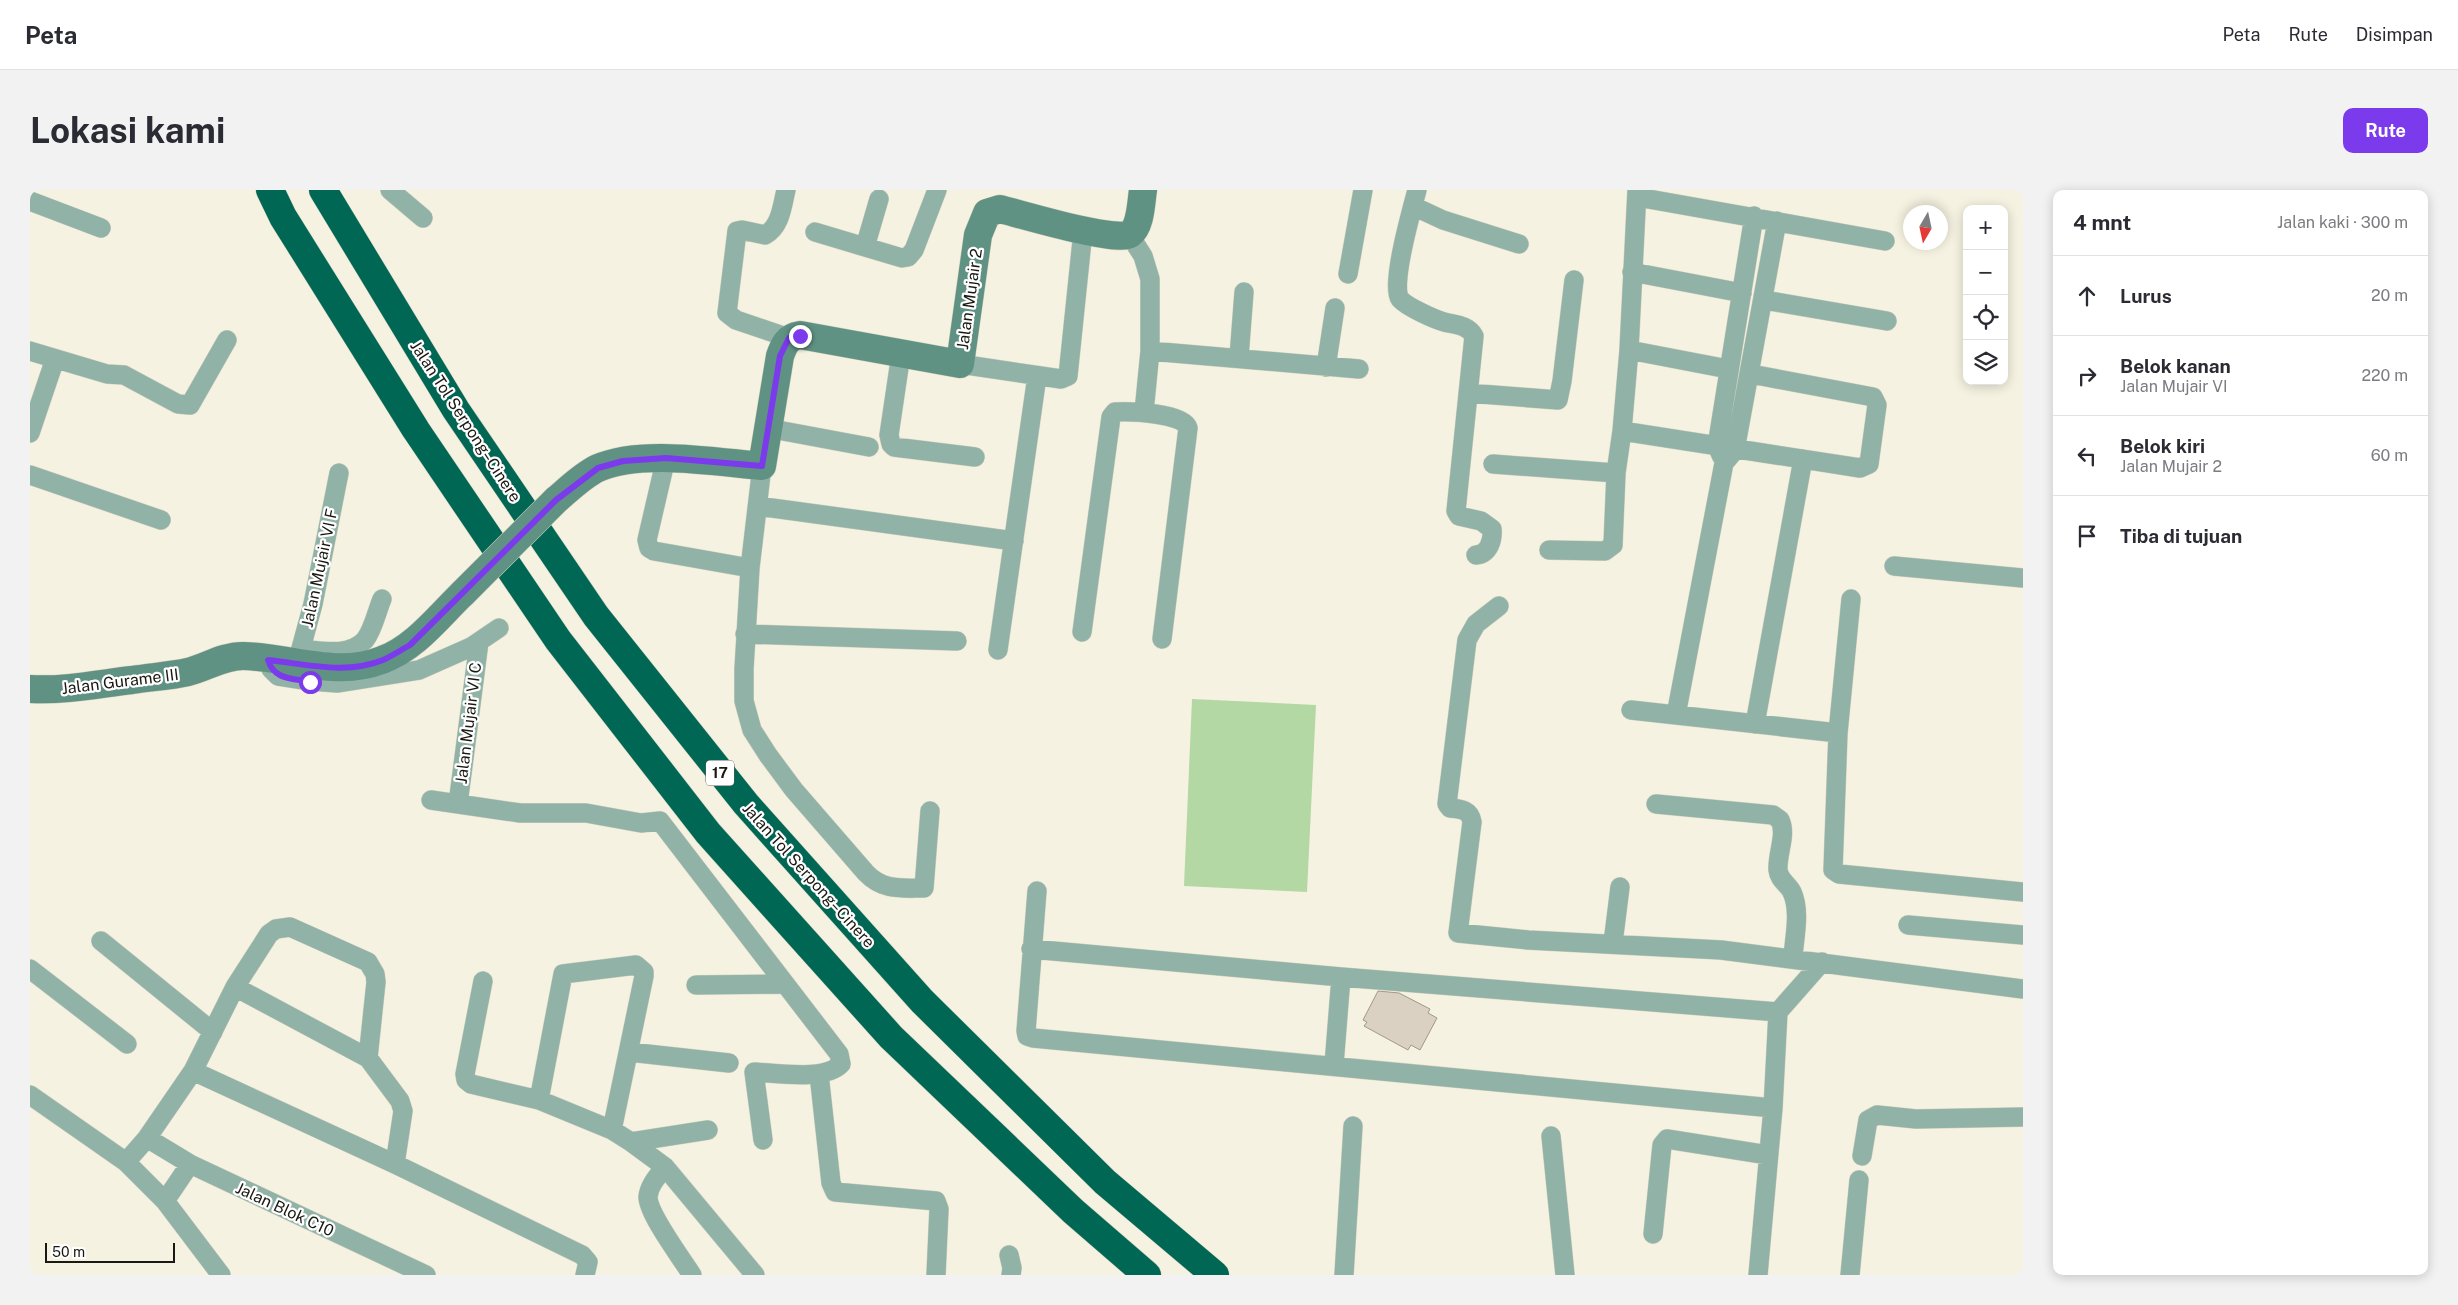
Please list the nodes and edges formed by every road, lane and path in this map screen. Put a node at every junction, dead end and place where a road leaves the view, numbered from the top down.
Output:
1 (270, 190) edge
2 (323, 190) edge
3 (390, 190) edge
4 (786, 190) edge
5 (937, 190) edge
6 (1143, 190) edge
7 (1363, 190) edge
8 (1637, 193) edge
9 (1415, 198) edge
10 (879, 200) dead end
11 (30, 201) edge
12 (1754, 216) junction
13 (423, 218) dead end
14 (1777, 220) junction
15 (101, 228) dead end
16 (1083, 231) junction
17 (815, 232) dead end
18 (1129, 234) junction
19 (1885, 240) dead end
20 (1519, 244) dead end
21 (865, 247) junction
22 (1632, 272) junction
23 (1348, 274) dead end
24 (1574, 280) dead end
25 (1244, 292) dead end
26 (1742, 292) junction
27 (1764, 300) junction
28 (1336, 308) dead end
29 (1887, 321) dead end
30 (789, 338) junction
31 (227, 340) dead end
32 (1628, 350) junction
33 (30, 351) edge
34 (1150, 351) junction
35 (901, 354) junction
36 (1239, 357) junction
37 (55, 359) junction
38 (960, 364) junction
39 (1326, 367) junction
40 (1360, 369) dead end
41 (1728, 369) junction
42 (1751, 374) junction
43 (1037, 376) junction
44 (1468, 393) junction
45 (1144, 412) junction
46 (766, 428) junction
47 (1622, 431) junction
48 (30, 433) edge
49 (869, 447) dead end
50 (1726, 453) junction
51 (975, 457) dead end
52 (666, 458) junction
53 (1804, 459) junction
54 (1493, 464) dead end
55 (762, 466) junction
56 (339, 473) dead end
57 (1616, 473) junction
58 (30, 475) edge
59 (758, 506) junction
60 (161, 520) dead end
61 (1014, 541) junction
62 (1548, 550) dead end
63 (1476, 555) dead end
64 (1894, 566) dead end
65 (750, 568) junction
66 (2023, 578) edge
67 (382, 599) dead end
68 (1851, 599) dead end
69 (1499, 606) dead end
70 (499, 628) dead end
71 (1082, 632) dead end
72 (745, 634) junction
73 (1162, 639) dead end
74 (957, 641) dead end
75 (479, 642) junction
76 (998, 650) dead end
77 (299, 656) junction
78 (236, 660) junction
79 (30, 689) edge
80 (1631, 710) dead end
81 (1676, 715) junction
82 (1755, 724) junction
83 (1838, 733) junction
84 (431, 800) dead end
85 (458, 804) junction
86 (1656, 804) dead end
87 (930, 811) dead end
88 (1620, 887) dead end
89 (1037, 891) dead end
90 (2023, 892) edge
91 (1908, 925) dead end
92 (2023, 935) edge
93 (102, 941) dead end
94 (1613, 943) junction
95 (1031, 949) junction
96 (1793, 958) junction
97 (1822, 962) junction
98 (30, 969) edge
99 (1341, 977) junction
100 (483, 981) dead end
101 (784, 984) junction
102 (696, 985) dead end
103 (235, 987) junction
104 (2023, 989) edge
105 (1778, 1012) junction
106 (213, 1032) junction
107 (127, 1044) dead end
108 (629, 1052) junction
109 (368, 1058) junction
110 (729, 1062) dead end
111 (1334, 1066) junction
112 (193, 1071) junction
113 (819, 1074) junction
114 (30, 1095) edge
115 (540, 1100) junction
116 (1773, 1108) junction
117 (2023, 1117) edge
118 (1353, 1126) dead end
119 (612, 1130) junction
120 (708, 1130) dead end
121 (1551, 1136) dead end
122 (147, 1138) junction
123 (763, 1140) dead end
124 (631, 1142) junction
125 (1768, 1155) junction
126 (1862, 1156) dead end
127 (126, 1162) junction
128 (190, 1164) junction
129 (395, 1164) junction
130 (665, 1167) junction
131 (1859, 1180) dead end
132 (165, 1201) junction
133 (1653, 1234) dead end
134 (1009, 1256) dead end
135 (222, 1274) edge
136 (426, 1275) edge
137 (585, 1275) edge
138 (692, 1275) edge
139 (755, 1275) edge
140 (936, 1275) edge
141 (1011, 1275) edge
142 (1147, 1275) edge
143 (1215, 1275) edge
144 (1344, 1275) edge
145 (1565, 1275) edge
146 (1758, 1275) edge
147 (1850, 1275) edge

1 - 142 highway
2 - 143 highway, Jalan Tol Serpong–Cinere / 17
3 - 13 street
4 - 30 street
5 - 21 street
6 - 18 street
7 - 23 street
8 - 12 street
8 - 22 street
9 - 20 street
9 - 44 street
10 - 21 street
11 - 15 street
12 - 14 street
12 - 26 street
14 - 19 street
14 - 27 street
16 - 18 street, Jalan Mujair 2
16 - 38 street, Jalan Mujair 2
16 - 43 street
17 - 21 street
18 - 34 street
22 - 26 street
22 - 32 street
24 - 44 street
25 - 36 street
26 - 41 street
27 - 29 street
27 - 42 street
28 - 39 street
30 - 35 street, Jalan Mujair 2
30 - 46 street
31 - 37 street
32 - 41 street
32 - 47 street
33 - 37 street
34 - 36 street
34 - 45 street
35 - 38 street, Jalan Mujair 2
35 - 51 street
36 - 39 street
37 - 48 street
38 - 43 street
39 - 40 street
41 - 50 street
42 - 50 street
42 - 53 street
43 - 61 street
44 - 63 street
45 - 71 street
45 - 73 street
46 - 49 street
46 - 55 street
47 - 50 street
47 - 57 street
50 - 53 street
50 - 81 street
52 - 55 street
52 - 65 street
52 - 77 street, bridge
53 - 82 street
54 - 57 street
55 - 59 street
56 - 77 street, Jalan Mujair VI F
57 - 62 street
58 - 60 street
59 - 61 street
59 - 65 street
61 - 76 street
64 - 66 street
65 - 72 street
67 - 77 street
68 - 83 street
69 - 94 street
70 - 75 street
72 - 74 street
72 - 87 street
75 - 78 street
75 - 85 street, Jalan Mujair VI C
77 - 78 street
78 - 79 street, Jalan Gurame III
80 - 81 street
81 - 82 street
82 - 83 street
83 - 90 street
84 - 85 street
85 - 101 street
86 - 96 street
88 - 94 street
89 - 95 street
91 - 92 street
93 - 106 street
94 - 96 street
95 - 99 street
95 - 111 street
96 - 97 street
97 - 104 street
97 - 105 street
98 - 107 street
99 - 105 street
99 - 111 street
100 - 115 street
101 - 102 street
101 - 113 street
103 - 106 street
103 - 109 street
103 - 109 street
105 - 116 street
106 - 112 street
108 - 110 street
108 - 115 street
108 - 119 street
109 - 129 street
111 - 116 street
112 - 122 street
112 - 129 street
113 - 123 street
113 - 140 street
114 - 127 street
115 - 119 street
116 - 125 street
117 - 126 street
118 - 144 street
119 - 124 street
120 - 124 street
121 - 145 street
122 - 127 street
122 - 128 street, Jalan Blok C10
124 - 130 street
125 - 133 street
125 - 146 street
127 - 132 street
128 - 132 street
128 - 136 street, Jalan Blok C10
129 - 137 street
130 - 138 street
130 - 139 street
131 - 147 street
132 - 135 street
134 - 141 street

